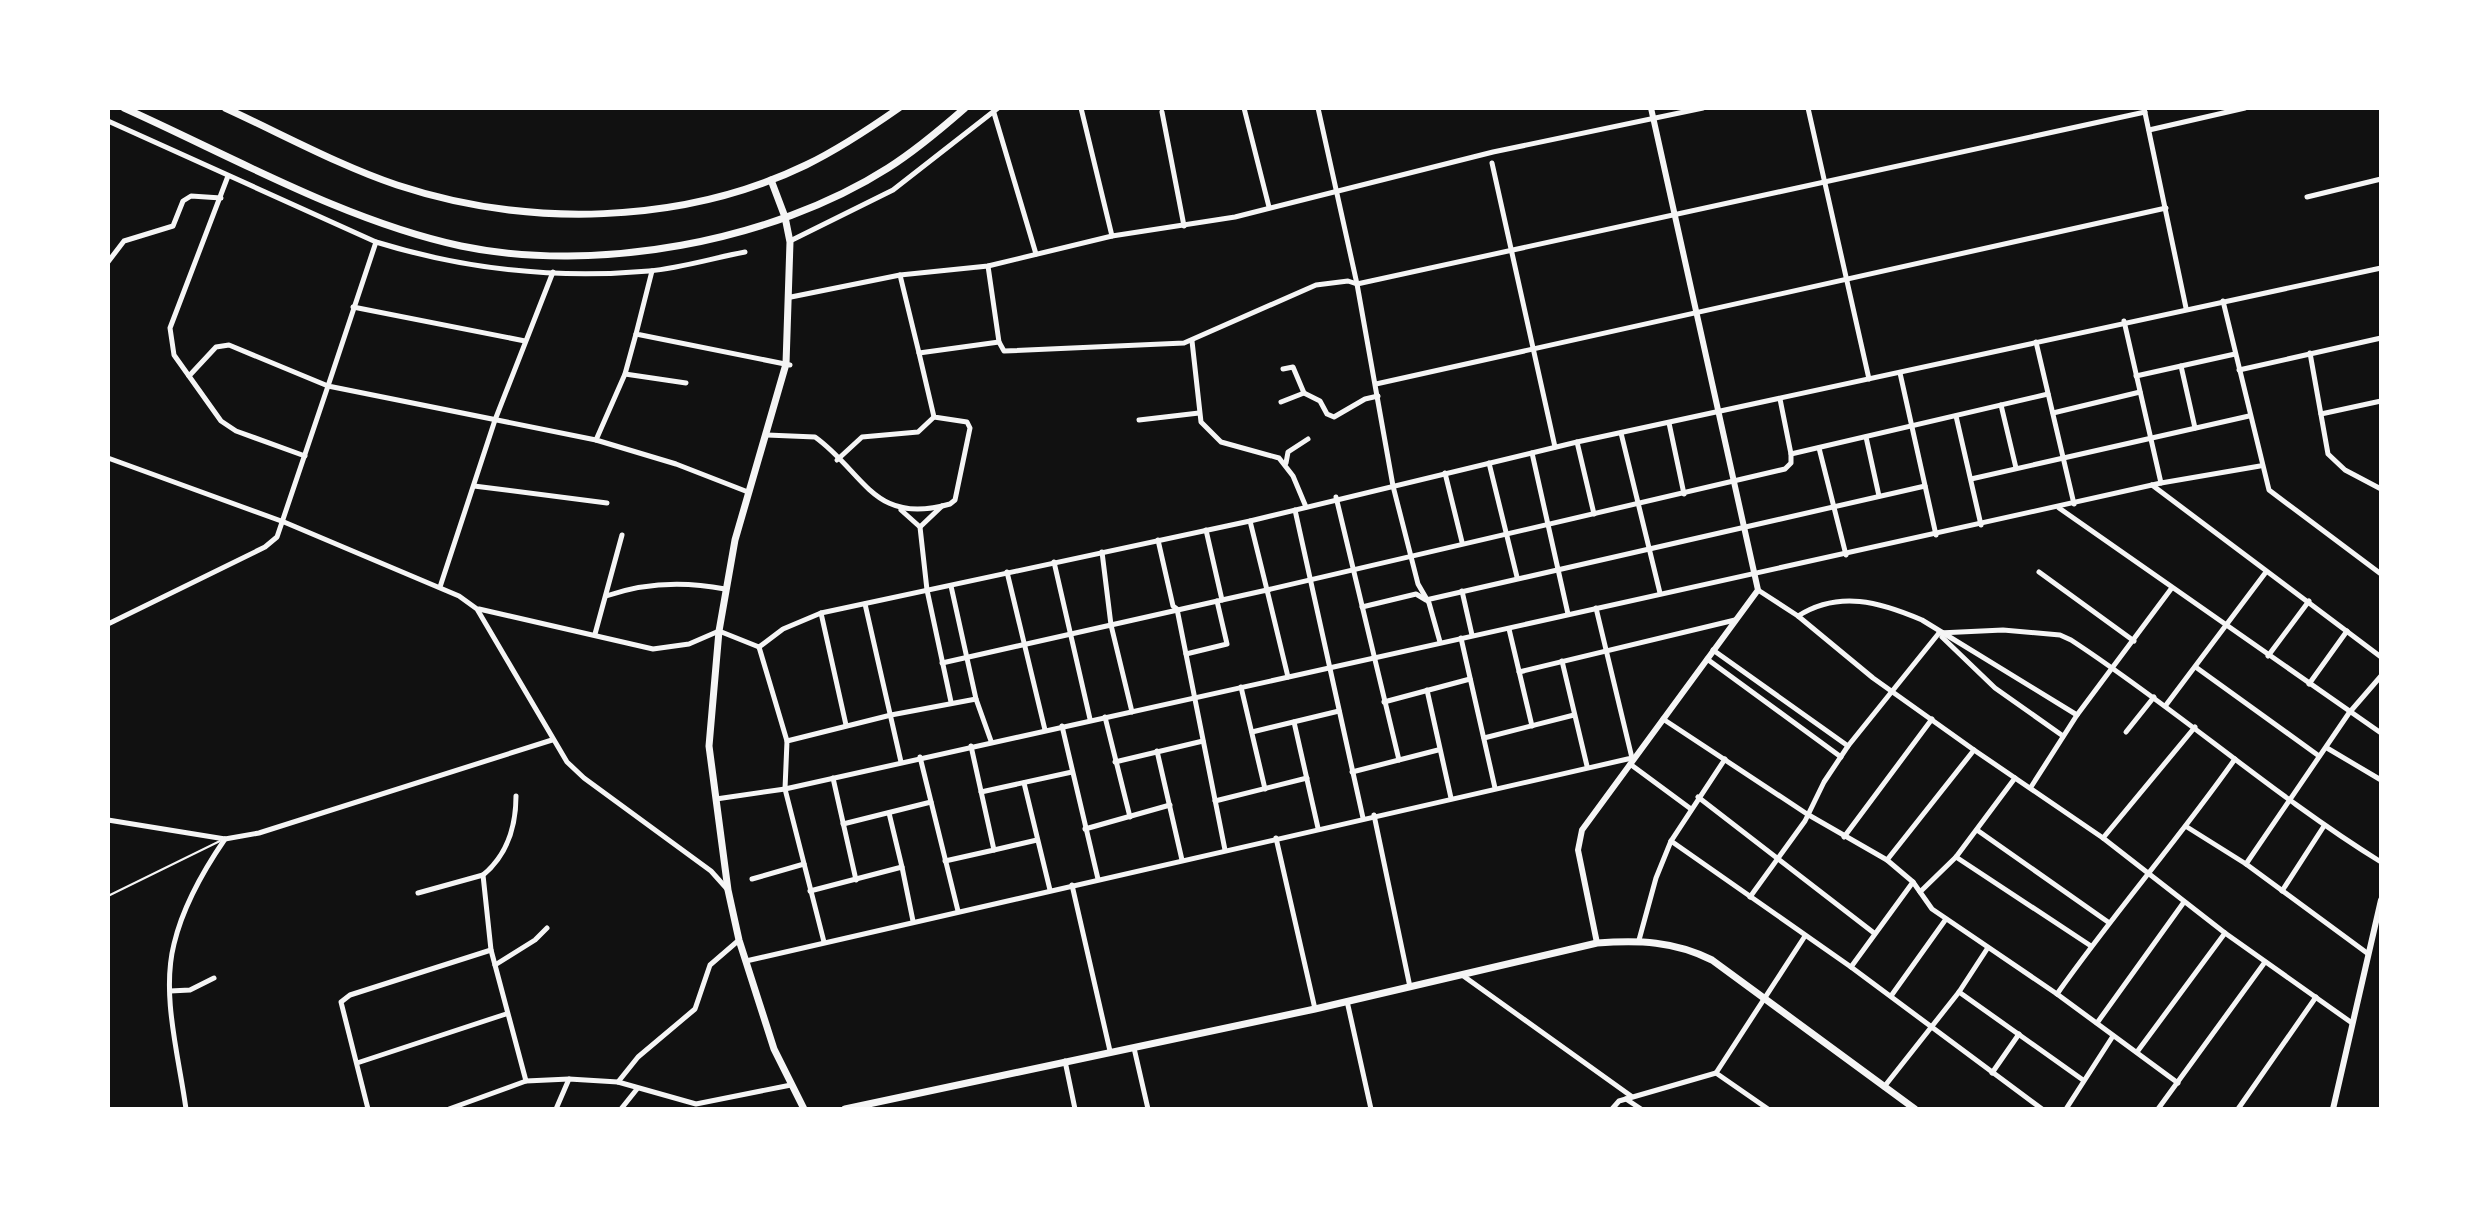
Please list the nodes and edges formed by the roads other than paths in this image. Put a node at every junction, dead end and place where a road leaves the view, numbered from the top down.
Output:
1 (124, 108) edge
2 (225, 108) edge
3 (899, 108) edge
4 (965, 108) edge
5 (1081, 108) edge
6 (1244, 108) edge
7 (1318, 108) edge
8 (1651, 108) edge
9 (1703, 108) edge
10 (1808, 108) edge
11 (2245, 108) edge
12 (996, 110) edge
13 (2145, 110) edge
14 (1162, 112) dead end
15 (1654, 118) junction
16 (108, 121) edge
17 (2149, 130) junction
18 (1492, 163) dead end
19 (228, 176) junction
20 (2381, 179) edge
21 (771, 180) junction
22 (1823, 182) junction
23 (1337, 191) junction
24 (2307, 197) dead end
25 (221, 198) junction
26 (1269, 207) junction
27 (2166, 208) junction
28 (1675, 216) junction
29 (785, 217) junction
30 (1184, 226) junction
31 (1112, 236) junction
32 (376, 242) junction
33 (790, 242) junction
34 (1512, 251) junction
35 (745, 252) dead end
36 (1036, 254) junction
37 (108, 262) edge
38 (988, 266) junction
39 (2381, 268) edge
40 (652, 271) junction
41 (553, 272) junction
42 (900, 275) junction
43 (1846, 280) junction
44 (1357, 284) junction
45 (791, 297) junction
46 (2223, 301) junction
47 (353, 307) junction
48 (2186, 308) junction
49 (1699, 313) junction
50 (2124, 321) junction
51 (636, 334) junction
52 (2381, 338) edge
53 (525, 341) junction
54 (1192, 341) junction
55 (999, 342) junction
56 (2036, 342) junction
57 (1535, 350) junction
58 (919, 353) junction
59 (2310, 353) junction
60 (2235, 354) junction
61 (788, 364) junction
62 (2181, 366) junction
63 (1283, 369) dead end
64 (2239, 370) junction
65 (1900, 373) junction
66 (625, 374) junction
67 (189, 376) junction
68 (2136, 376) junction
69 (1869, 379) junction
70 (686, 383) dead end
71 (1376, 384) junction
72 (328, 386) junction
73 (2140, 392) junction
74 (1304, 393) junction
75 (2048, 394) junction
76 (1378, 396) junction
77 (1780, 399) junction
78 (2381, 401) edge
79 (1281, 402) dead end
80 (2001, 405) junction
81 (1720, 412) junction
82 (1199, 413) junction
83 (2053, 413) junction
84 (2321, 414) junction
85 (1956, 416) junction
86 (2249, 416) junction
87 (934, 417) junction
88 (495, 420) junction
89 (1139, 420) dead end
90 (1669, 423) junction
91 (1912, 426) junction
92 (2195, 428) junction
93 (1621, 433) junction
94 (767, 435) junction
95 (1866, 437) junction
96 (2151, 438) junction
97 (1308, 439) dead end
98 (596, 440) junction
99 (1577, 442) junction
100 (1555, 447) junction
101 (1819, 448) junction
102 (1532, 453) junction
103 (1791, 454) junction
104 (305, 456) junction
105 (108, 458) edge
106 (2063, 458) junction
107 (837, 460) junction
108 (1489, 463) junction
109 (1286, 464) junction
110 (2260, 466) junction
111 (2016, 468) junction
112 (1445, 473) junction
113 (1971, 479) junction
114 (1734, 483) junction
115 (2161, 483) junction
116 (2152, 485) junction
117 (474, 486) junction
118 (1393, 486) junction
119 (1925, 486) junction
120 (2381, 489) edge
121 (748, 492) junction
122 (1684, 494) junction
123 (1879, 496) junction
124 (1336, 497) junction
125 (607, 503) dead end
126 (1640, 504) junction
127 (2074, 504) junction
128 (942, 506) junction
129 (1835, 506) junction
130 (1306, 507) junction
131 (2059, 508) junction
132 (901, 510) junction
133 (1295, 510) junction
134 (1594, 514) junction
135 (1250, 521) junction
136 (284, 522) junction
137 (1546, 525) junction
138 (1981, 525) junction
139 (920, 527) junction
140 (1744, 528) junction
141 (1206, 530) junction
142 (1506, 532) junction
143 (622, 535) dead end
144 (1936, 535) junction
145 (1158, 540) junction
146 (1462, 542) junction
147 (1649, 549) junction
148 (1102, 551) junction
149 (1411, 555) junction
150 (1846, 555) junction
151 (1054, 562) junction
152 (1352, 568) junction
153 (1557, 570) junction
154 (1007, 572) junction
155 (2039, 572) dead end
156 (2266, 572) junction
157 (1755, 574) junction
158 (2381, 574) edge
159 (1517, 577) junction
160 (1310, 579) junction
161 (951, 586) junction
162 (440, 587) junction
163 (725, 589) junction
164 (2171, 589) junction
165 (927, 590) junction
166 (1267, 590) junction
167 (1758, 590) junction
168 (1462, 591) junction
169 (1660, 593) junction
170 (606, 596) junction
171 (1426, 600) junction
172 (1219, 601) junction
173 (2309, 601) junction
174 (865, 604) junction
175 (1362, 607) junction
176 (1596, 608) junction
177 (477, 609) junction
178 (1177, 609) junction
179 (821, 613) junction
180 (1568, 614) junction
181 (1798, 616) junction
182 (1736, 620) junction
183 (108, 624) edge
184 (1111, 625) junction
185 (2229, 626) junction
186 (1509, 629) junction
187 (719, 631) junction
188 (2347, 631) junction
189 (1939, 633) junction
190 (595, 634) junction
191 (1070, 635) junction
192 (1472, 635) junction
193 (1461, 638) junction
194 (2134, 641) junction
195 (1440, 642) junction
196 (1022, 644) junction
197 (759, 647) junction
198 (1713, 650) junction
199 (1606, 651) junction
200 (1185, 654) junction
201 (1374, 656) junction
202 (2268, 656) junction
203 (966, 657) junction
204 (2381, 657) edge
205 (1707, 658) junction
206 (1562, 661) junction
207 (942, 663) junction
208 (2114, 666) junction
209 (1330, 667) junction
210 (2197, 668) junction
211 (1519, 672) junction
212 (2381, 676) edge
213 (1288, 677) junction
214 (1470, 679) junction
215 (2309, 684) junction
216 (1241, 687) junction
217 (1427, 690) junction
218 (1893, 691) junction
219 (2154, 697) junction
220 (1193, 698) junction
221 (976, 699) junction
222 (951, 702) junction
223 (1384, 702) junction
224 (2166, 705) junction
225 (1339, 711) junction
226 (1132, 712) junction
227 (2349, 713) junction
228 (891, 715) junction
229 (1574, 715) junction
230 (2077, 715) junction
231 (1105, 717) junction
232 (1090, 719) junction
233 (1663, 719) junction
234 (1932, 719) junction
235 (1294, 722) junction
236 (846, 725) junction
237 (1062, 726) junction
238 (1532, 726) junction
239 (2195, 727) junction
240 (1045, 730) junction
241 (1252, 732) junction
242 (2126, 732) dead end
243 (2381, 733) edge
244 (2063, 736) junction
245 (1484, 738) junction
246 (552, 740) junction
247 (787, 741) junction
248 (991, 741) junction
249 (1203, 741) junction
250 (971, 746) junction
251 (1848, 746) junction
252 (2327, 748) junction
253 (1438, 750) junction
254 (1974, 750) junction
255 (1157, 751) junction
256 (2319, 756) junction
257 (920, 757) junction
258 (1841, 757) junction
259 (1725, 759) junction
260 (2235, 759) junction
261 (1399, 760) junction
262 (1631, 761) junction
263 (901, 762) junction
264 (1115, 762) junction
265 (1587, 766) junction
266 (1072, 772) junction
267 (1352, 772) junction
268 (833, 778) junction
269 (1307, 778) junction
270 (2015, 778) junction
271 (2381, 780) edge
272 (1024, 783) junction
273 (1495, 788) junction
274 (2030, 788) junction
275 (785, 789) junction
276 (1265, 789) junction
277 (981, 792) junction
278 (516, 796) dead end
279 (1698, 797) junction
280 (1451, 798) junction
281 (715, 800) junction
282 (1215, 801) junction
283 (2287, 801) junction
284 (931, 802) junction
285 (1170, 805) junction
286 (1691, 809) junction
287 (889, 813) junction
288 (1807, 814) junction
289 (1374, 815) junction
290 (1130, 817) junction
291 (1363, 818) junction
292 (108, 820) edge
293 (843, 824) junction
294 (2324, 826) junction
295 (2187, 827) junction
296 (1318, 828) junction
297 (1085, 829) junction
298 (1977, 830) junction
299 (1844, 837) junction
300 (1276, 838) junction
301 (2103, 838) junction
302 (225, 839) junction
303 (1037, 840) junction
304 (1671, 841) junction
305 (994, 850) junction
306 (1225, 850) junction
307 (1780, 857) junction
308 (1956, 857) junction
309 (1182, 860) junction
310 (1887, 860) junction
311 (945, 861) junction
312 (2381, 862) edge
313 (804, 864) junction
314 (2246, 864) junction
315 (902, 867) junction
316 (2150, 874) junction
317 (483, 875) junction
318 (752, 879) dead end
319 (1098, 879) junction
320 (856, 880) junction
321 (1913, 882) junction
322 (1072, 885) junction
323 (728, 890) junction
324 (1050, 890) junction
325 (810, 891) junction
326 (2282, 891) junction
327 (1920, 892) junction
328 (418, 893) dead end
329 (108, 896) edge
330 (1750, 897) junction
331 (2381, 900) edge
332 (2184, 902) junction
333 (958, 911) junction
334 (1946, 919) junction
335 (913, 922) junction
336 (2108, 922) junction
337 (547, 928) dead end
338 (1874, 933) junction
339 (2225, 933) junction
340 (1805, 936) junction
341 (739, 940) junction
342 (1639, 940) junction
343 (824, 942) junction
344 (1597, 943) junction
345 (2091, 946) junction
346 (1987, 949) junction
347 (491, 950) junction
348 (2367, 953) junction
349 (746, 961) junction
350 (2265, 962) junction
351 (495, 965) junction
352 (1851, 967) junction
353 (1462, 975) junction
354 (214, 978) dead end
355 (1410, 987) junction
356 (170, 991) junction
357 (1959, 992) junction
358 (2057, 994) junction
359 (1891, 996) junction
360 (2316, 997) junction
361 (1763, 1000) junction
362 (1347, 1001) junction
363 (1315, 1009) junction
364 (506, 1014) junction
365 (2097, 1023) junction
366 (2352, 1023) junction
367 (1929, 1026) junction
368 (2019, 1034) junction
369 (2114, 1036) junction
370 (1133, 1046) junction
371 (1110, 1051) junction
372 (2137, 1052) junction
373 (1064, 1060) junction
374 (357, 1063) junction
375 (1716, 1073) junction
376 (1992, 1073) junction
377 (569, 1079) junction
378 (2083, 1080) junction
379 (526, 1081) junction
380 (618, 1082) junction
381 (2178, 1083) junction
382 (791, 1085) junction
383 (1884, 1087) junction
384 (637, 1089) junction
385 (1629, 1098) junction
386 (884, 1100) junction
387 (695, 1106) edge
388 (186, 1109) edge
389 (368, 1109) edge
390 (449, 1109) edge
391 (556, 1109) edge
392 (621, 1109) edge
393 (804, 1109) edge
394 (845, 1109) edge
395 (887, 1109) edge
396 (1075, 1109) edge
397 (1148, 1109) edge
398 (1371, 1109) edge
399 (1612, 1109) edge
400 (1641, 1109) edge
401 (1768, 1109) edge
402 (1915, 1109) edge
403 (2042, 1109) edge
404 (2066, 1109) edge
405 (2158, 1109) edge
406 (2238, 1109) edge
407 (2333, 1109) edge

1 - 29 main road
2 - 21 main road
3 - 21 main road
4 - 29 main road
5 - 31 street
6 - 26 street
7 - 23 street
8 - 15 street
9 - 15 street
10 - 22 street
11 - 17 street
12 - 33 street
12 - 36 street
13 - 17 street
13 - 22 street
14 - 30 street
15 - 23 street
15 - 28 street
16 - 19 street
17 - 27 street
18 - 34 street
19 - 25 street
19 - 32 street
20 - 24 street
21 - 29 main road
22 - 28 street
22 - 43 street
23 - 26 street
23 - 44 street
25 - 37 street
25 - 67 street
26 - 30 street
27 - 43 street
27 - 48 street
28 - 34 street
28 - 49 street
29 - 33 main road
30 - 31 street
31 - 36 street
32 - 41 street
32 - 47 street
33 - 45 main road
34 - 44 street
34 - 57 street
35 - 40 street
36 - 38 street
38 - 42 street
38 - 55 street
39 - 46 street
40 - 41 street
40 - 51 street
41 - 53 street
42 - 45 street
42 - 58 street
43 - 49 street
43 - 69 street
44 - 54 street
44 - 71 street
45 - 61 main road
46 - 48 street
46 - 60 street
47 - 53 street
47 - 72 street
48 - 50 street
49 - 57 street
49 - 81 street
50 - 56 street
50 - 68 street
51 - 61 street
51 - 66 street
52 - 59 street
53 - 88 street
54 - 55 street
54 - 82 street
55 - 58 street
56 - 65 street
56 - 75 street
57 - 71 street
57 - 100 street
58 - 87 street
59 - 64 street
59 - 84 street
60 - 62 street
60 - 64 street
61 - 94 main road
62 - 68 street
62 - 92 street
63 - 74 street
64 - 86 street
65 - 69 street
65 - 91 street
66 - 70 street
66 - 98 street
67 - 72 street
67 - 104 street
68 - 73 street
69 - 77 street
71 - 76 street
72 - 88 street
72 - 104 street
73 - 83 street
73 - 96 street
74 - 76 street
74 - 79 street
75 - 80 street
75 - 83 street
76 - 118 street
77 - 81 street
77 - 103 street
78 - 84 street
80 - 85 street
80 - 111 street
81 - 90 street
81 - 114 street
82 - 89 street
82 - 109 street
83 - 106 street
84 - 120 street
85 - 91 street
85 - 113 street
86 - 92 street
86 - 110 street
87 - 107 street
87 - 128 street
88 - 98 street
88 - 117 street
90 - 93 street
90 - 122 street
91 - 95 street
91 - 119 street
92 - 96 street
93 - 99 street
93 - 126 street
94 - 107 street
94 - 121 main road
95 - 101 street
95 - 123 street
96 - 106 street
96 - 115 street
97 - 109 street
98 - 121 street
99 - 100 street
99 - 134 street
100 - 102 street
101 - 103 street
101 - 129 street
102 - 108 street
102 - 137 street
103 - 114 street
104 - 136 street
105 - 136 street
106 - 111 street
106 - 127 street
107 - 132 street
108 - 112 street
108 - 142 street
109 - 130 street
110 - 115 street
110 - 158 street
111 - 113 street
112 - 118 street
112 - 146 street
113 - 138 street
114 - 122 street
114 - 140 street
115 - 116 street
116 - 127 street
116 - 156 street
117 - 125 street
117 - 162 street
118 - 124 street
118 - 149 street
119 - 123 street
119 - 144 street
121 - 163 main road
122 - 126 street
123 - 129 street
124 - 130 street
124 - 152 street
126 - 134 street
126 - 147 street
127 - 131 street
128 - 132 street
128 - 139 street
129 - 140 street
129 - 150 street
130 - 133 street
131 - 138 street
131 - 164 street
132 - 139 street
133 - 135 street
133 - 160 street
134 - 137 street
135 - 141 street
135 - 166 street
136 - 162 street
136 - 183 street
137 - 142 street
137 - 153 street
138 - 144 street
139 - 165 street
140 - 147 street
140 - 157 street
141 - 145 street
141 - 172 street
142 - 146 street
142 - 159 street
143 - 170 street
144 - 150 street
145 - 148 street
145 - 178 street
146 - 149 street
147 - 153 street
147 - 169 street
148 - 151 street
148 - 184 street
149 - 152 street
149 - 171 street
150 - 157 street
151 - 154 street
151 - 191 street
152 - 160 street
152 - 175 street
153 - 159 street
153 - 180 street
154 - 161 street
154 - 196 street
155 - 194 street
156 - 173 street
156 - 185 street
157 - 167 street
157 - 169 street
159 - 168 street
160 - 166 street
160 - 209 street
161 - 165 street
161 - 203 street
162 - 177 street
163 - 170 street
163 - 187 main road
164 - 185 street
164 - 194 street
165 - 174 street
165 - 207 street
166 - 172 street
166 - 213 street
167 - 181 street
167 - 182 street
168 - 171 street
168 - 192 street
169 - 176 street
170 - 190 street
171 - 175 street
171 - 195 street
172 - 178 street
172 - 200 street
173 - 188 street
173 - 202 street
174 - 179 street
174 - 228 street
175 - 201 street
176 - 180 street
176 - 199 street
177 - 190 street
177 - 246 street
178 - 184 street
178 - 200 street
179 - 197 street
179 - 236 street
180 - 186 street
181 - 189 street
181 - 218 street
182 - 198 street
182 - 199 street
184 - 191 street
184 - 226 street
185 - 202 street
185 - 210 street
186 - 192 street
186 - 211 street
187 - 190 street
187 - 197 street
187 - 281 main road
188 - 204 street
188 - 215 street
189 - 208 street
189 - 218 street
189 - 230 street
189 - 244 street
191 - 196 street
191 - 232 street
192 - 193 street
193 - 195 street
193 - 214 street
194 - 208 street
195 - 201 street
196 - 203 street
196 - 240 street
197 - 247 street
198 - 205 street
198 - 251 street
199 - 206 street
199 - 262 street
200 - 220 street
201 - 209 street
201 - 223 street
202 - 215 street
203 - 207 street
203 - 221 street
205 - 233 street
205 - 258 street
206 - 211 street
206 - 229 street
207 - 222 street
208 - 219 street
208 - 230 street
209 - 213 street
209 - 225 street
210 - 224 street
210 - 256 street
211 - 238 street
212 - 227 street
213 - 216 street
214 - 217 street
214 - 245 street
215 - 227 street
216 - 220 street
216 - 241 street
217 - 223 street
217 - 253 street
218 - 234 street
218 - 251 street
219 - 224 street
219 - 242 street
220 - 226 street
220 - 249 street
221 - 222 street
221 - 248 street
222 - 228 street
223 - 261 street
224 - 239 street
225 - 235 street
225 - 267 street
226 - 231 street
227 - 243 street
227 - 252 street
228 - 236 street
228 - 263 street
229 - 238 street
229 - 265 street
230 - 244 street
231 - 232 street
231 - 264 street
232 - 237 street
233 - 259 street
233 - 262 street
234 - 254 street
234 - 299 street
235 - 241 street
235 - 269 street
236 - 247 street
237 - 240 street
237 - 266 street
238 - 245 street
239 - 260 street
239 - 301 street
240 - 248 street
241 - 276 street
244 - 274 street
245 - 273 street
246 - 302 street
246 - 323 street
247 - 275 street
248 - 250 street
249 - 255 street
249 - 282 street
250 - 257 street
250 - 277 street
251 - 258 street
252 - 256 street
252 - 271 street
253 - 261 street
253 - 280 street
254 - 270 street
254 - 310 street
255 - 264 street
255 - 285 street
256 - 283 street
257 - 263 street
257 - 284 street
258 - 288 street
259 - 279 street
259 - 288 street
260 - 283 street
260 - 295 street
261 - 267 street
262 - 265 street
262 - 286 street
262 - 344 street
263 - 268 street
264 - 290 street
265 - 273 street
266 - 272 street
266 - 297 street
267 - 291 street
268 - 275 street
268 - 293 street
269 - 276 street
269 - 296 street
270 - 274 street
270 - 298 street
272 - 277 street
272 - 303 street
273 - 280 street
274 - 301 street
275 - 281 street
275 - 313 street
276 - 282 street
277 - 305 street
278 - 317 street
279 - 286 street
279 - 307 street
280 - 289 street
281 - 323 main road
282 - 306 street
283 - 294 street
283 - 314 street
284 - 287 street
284 - 311 street
285 - 290 street
285 - 309 street
286 - 304 street
287 - 293 street
287 - 315 street
288 - 299 street
288 - 307 street
289 - 291 street
289 - 355 street
290 - 297 street
291 - 296 street
292 - 302 street
293 - 320 street
294 - 312 street
294 - 326 street
295 - 314 street
295 - 316 street
296 - 300 street
297 - 319 street
298 - 308 street
298 - 336 street
299 - 310 street
300 - 306 street
300 - 363 street
301 - 316 street
302 - 329 lane
302 - 356 street
303 - 305 street
303 - 324 street
304 - 330 street
304 - 342 street
305 - 311 street
306 - 309 street
307 - 330 street
307 - 338 street
308 - 327 street
308 - 345 street
309 - 319 street
310 - 321 street
311 - 333 street
313 - 318 street
313 - 325 street
314 - 326 street
315 - 320 street
315 - 335 street
316 - 332 street
316 - 336 street
317 - 328 street
317 - 347 street
319 - 322 street
320 - 325 street
321 - 327 street
321 - 338 street
322 - 324 street
322 - 371 street
323 - 341 main road
324 - 333 street
325 - 343 street
326 - 348 street
327 - 334 street
330 - 340 street
331 - 348 street
332 - 339 street
332 - 365 street
333 - 335 street
334 - 346 street
334 - 359 street
335 - 343 street
336 - 345 street
337 - 351 street
338 - 352 street
339 - 350 street
339 - 372 street
340 - 352 street
340 - 361 street
341 - 349 main road
341 - 380 street
342 - 344 main road
342 - 361 main road
343 - 349 street
344 - 353 main road
345 - 358 street
346 - 357 street
346 - 358 street
347 - 351 street
347 - 374 street
348 - 366 street
349 - 382 main road
350 - 360 street
350 - 381 street
351 - 364 street
352 - 359 street
353 - 355 main road
353 - 385 street
354 - 356 street
355 - 362 main road
356 - 388 street
357 - 367 street
357 - 368 street
358 - 365 street
359 - 367 street
360 - 366 street
360 - 406 street
361 - 375 street
361 - 383 main road
362 - 363 main road
362 - 398 street
363 - 370 main road
364 - 374 street
364 - 379 street
365 - 369 street
366 - 407 street
367 - 376 street
367 - 383 street
368 - 376 street
368 - 378 street
369 - 372 street
369 - 378 street
370 - 371 main road
370 - 397 street
371 - 373 main road
372 - 381 street
373 - 386 main road
373 - 396 street
374 - 389 street
375 - 385 street
375 - 401 street
376 - 403 street
377 - 379 street
377 - 380 street
377 - 391 street
378 - 404 street
379 - 390 street
380 - 384 street
381 - 405 street
382 - 387 street
382 - 393 main road
383 - 402 main road
384 - 387 street
384 - 392 street
385 - 399 street
385 - 400 street
386 - 394 main road
386 - 395 street

